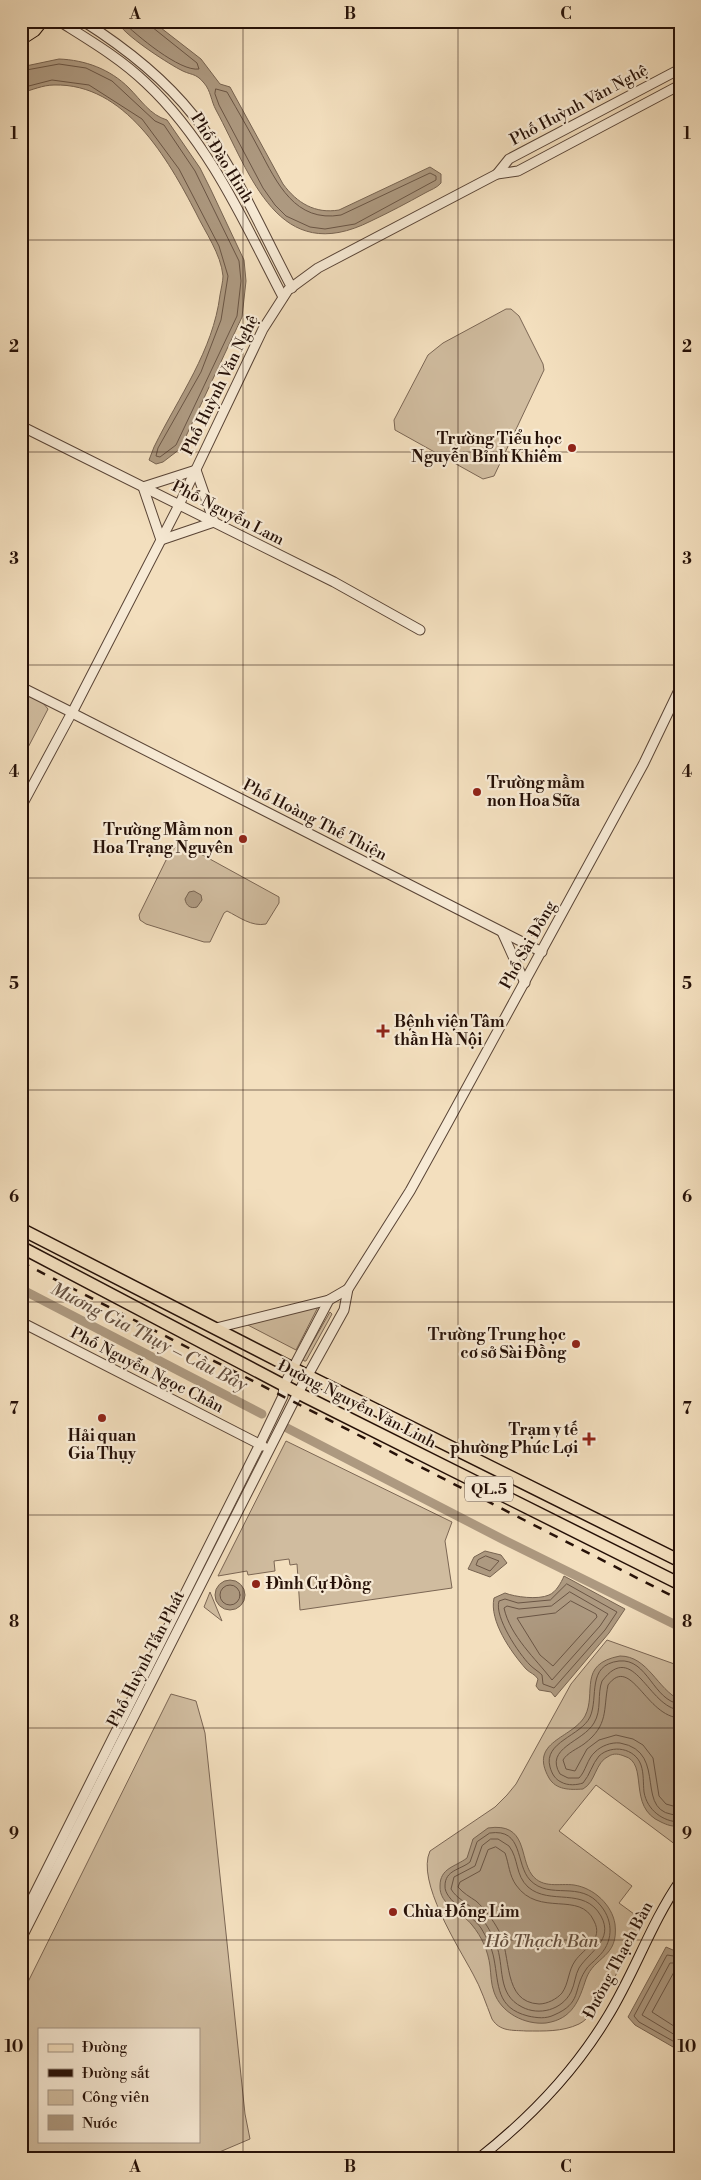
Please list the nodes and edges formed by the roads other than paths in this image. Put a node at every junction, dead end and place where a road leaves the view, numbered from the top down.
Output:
1 (43, 21) edge
2 (59, 21) edge
3 (82, 21) edge
4 (21, 40) edge
5 (144, 64) junction
6 (680, 69) edge
7 (135, 73) junction
8 (680, 85) edge
9 (193, 115) junction
10 (184, 123) junction
11 (497, 174) junction
12 (292, 288) junction
13 (283, 297) junction
14 (21, 426) edge
15 (196, 470) junction
16 (143, 487) junction
17 (179, 505) junction
18 (214, 522) junction
19 (161, 540) junction
20 (420, 630) dead end
21 (21, 687) edge
22 (680, 688) edge
23 (72, 713) junction
24 (21, 807) edge
25 (502, 932) junction
26 (542, 952) junction
27 (525, 983) junction
28 (21, 1229) edge
29 (21, 1247) edge
30 (348, 1289) junction
31 (329, 1300) junction
32 (165, 1303) junction
33 (156, 1318) junction
34 (21, 1322) edge
35 (216, 1328) junction
36 (293, 1368) junction
37 (308, 1376) junction
38 (284, 1385) junction
39 (298, 1393) junction
40 (260, 1444) junction
41 (270, 1449) junction
42 (680, 1561) edge
43 (680, 1584) edge
44 (126, 1723) junction
45 (60, 1853) junction
46 (680, 1881) edge
47 (21, 1921) edge
48 (21, 1939) edge
49 (478, 2159) edge

1 - 4 main road
2 - 7 street, Phố Đào Hinh
3 - 5 street, Phố Đào Hinh
5 - 7 street
5 - 9 street, Phố Đào Hinh
6 - 11 street, Phố Huỳnh Văn Nghệ
7 - 10 street, Phố Đào Hinh
8 - 11 street, Phố Huỳnh Văn Nghệ
9 - 10 street
9 - 12 street, Phố Đào Hinh
10 - 13 street, Phố Đào Hinh
11 - 12 street, Phố Huỳnh Văn Nghệ
12 - 13 street, Phố Huỳnh Văn Nghệ
13 - 15 street, Phố Huỳnh Văn Nghệ
14 - 16 street, Phố Nguyễn Lam
15 - 16 street
15 - 17 street, Phố Huỳnh Văn Nghệ
15 - 18 street
16 - 17 street, Phố Nguyễn Lam
16 - 19 street
17 - 18 street, Phố Nguyễn Lam
17 - 19 street, Phố Huỳnh Văn Nghệ
18 - 19 street
18 - 20 street, Phố Nguyễn Lam
19 - 23 street, Phố Huỳnh Văn Nghệ
21 - 23 street, Phố Hoàng Thế Thiện
22 - 26 street, Phố Sài Đồng
23 - 24 street, Phố Huỳnh Văn Nghệ
23 - 25 street, Phố Hoàng Thế Thiện
25 - 26 street, Phố Hoàng Thế Thiện
25 - 27 street
26 - 27 street, Phố Sài Đồng
27 - 30 street, Phố Sài Đồng
28 - 32 highway, Đường Nguyễn Văn Linh / QL.5
29 - 33 highway, Đường Nguyễn Văn Linh / QL.5
30 - 31 street, Phố Sài Đồng
30 - 37 street, Phố Sài Đồng
31 - 35 street, Phố Sài Đồng
31 - 36 street
32 - 33 highway
32 - 35 highway, Đường Nguyễn Văn Linh / QL.5
33 - 38 highway, Đường Nguyễn Văn Linh / QL.5
34 - 40 street, Phố Nguyễn Ngọc Chân
35 - 36 highway, Đường Nguyễn Văn Linh / QL.5
36 - 37 highway, Đường Nguyễn Văn Linh / QL.5
36 - 38 street, Phố Huỳnh Tấn Phát
37 - 39 street, Phố Sài Đồng
37 - 42 highway, Đường Nguyễn Văn Linh / QL.5
38 - 39 highway, Đường Nguyễn Văn Linh / QL.5
38 - 40 street, Phố Huỳnh Tấn Phát
39 - 41 street, Phố Huỳnh Tấn Phát
39 - 43 highway, Đường Nguyễn Văn Linh / QL.5
40 - 41 street, Phố Nguyễn Ngọc Chân
40 - 44 street, Phố Huỳnh Tấn Phát
41 - 44 street, Phố Huỳnh Tấn Phát
44 - 45 street, Phố Huỳnh Tấn Phát
45 - 47 street, Phố Huỳnh Tấn Phát
45 - 48 street, Phố Huỳnh Tấn Phát
46 - 49 street, Đường Thạch Bàn

